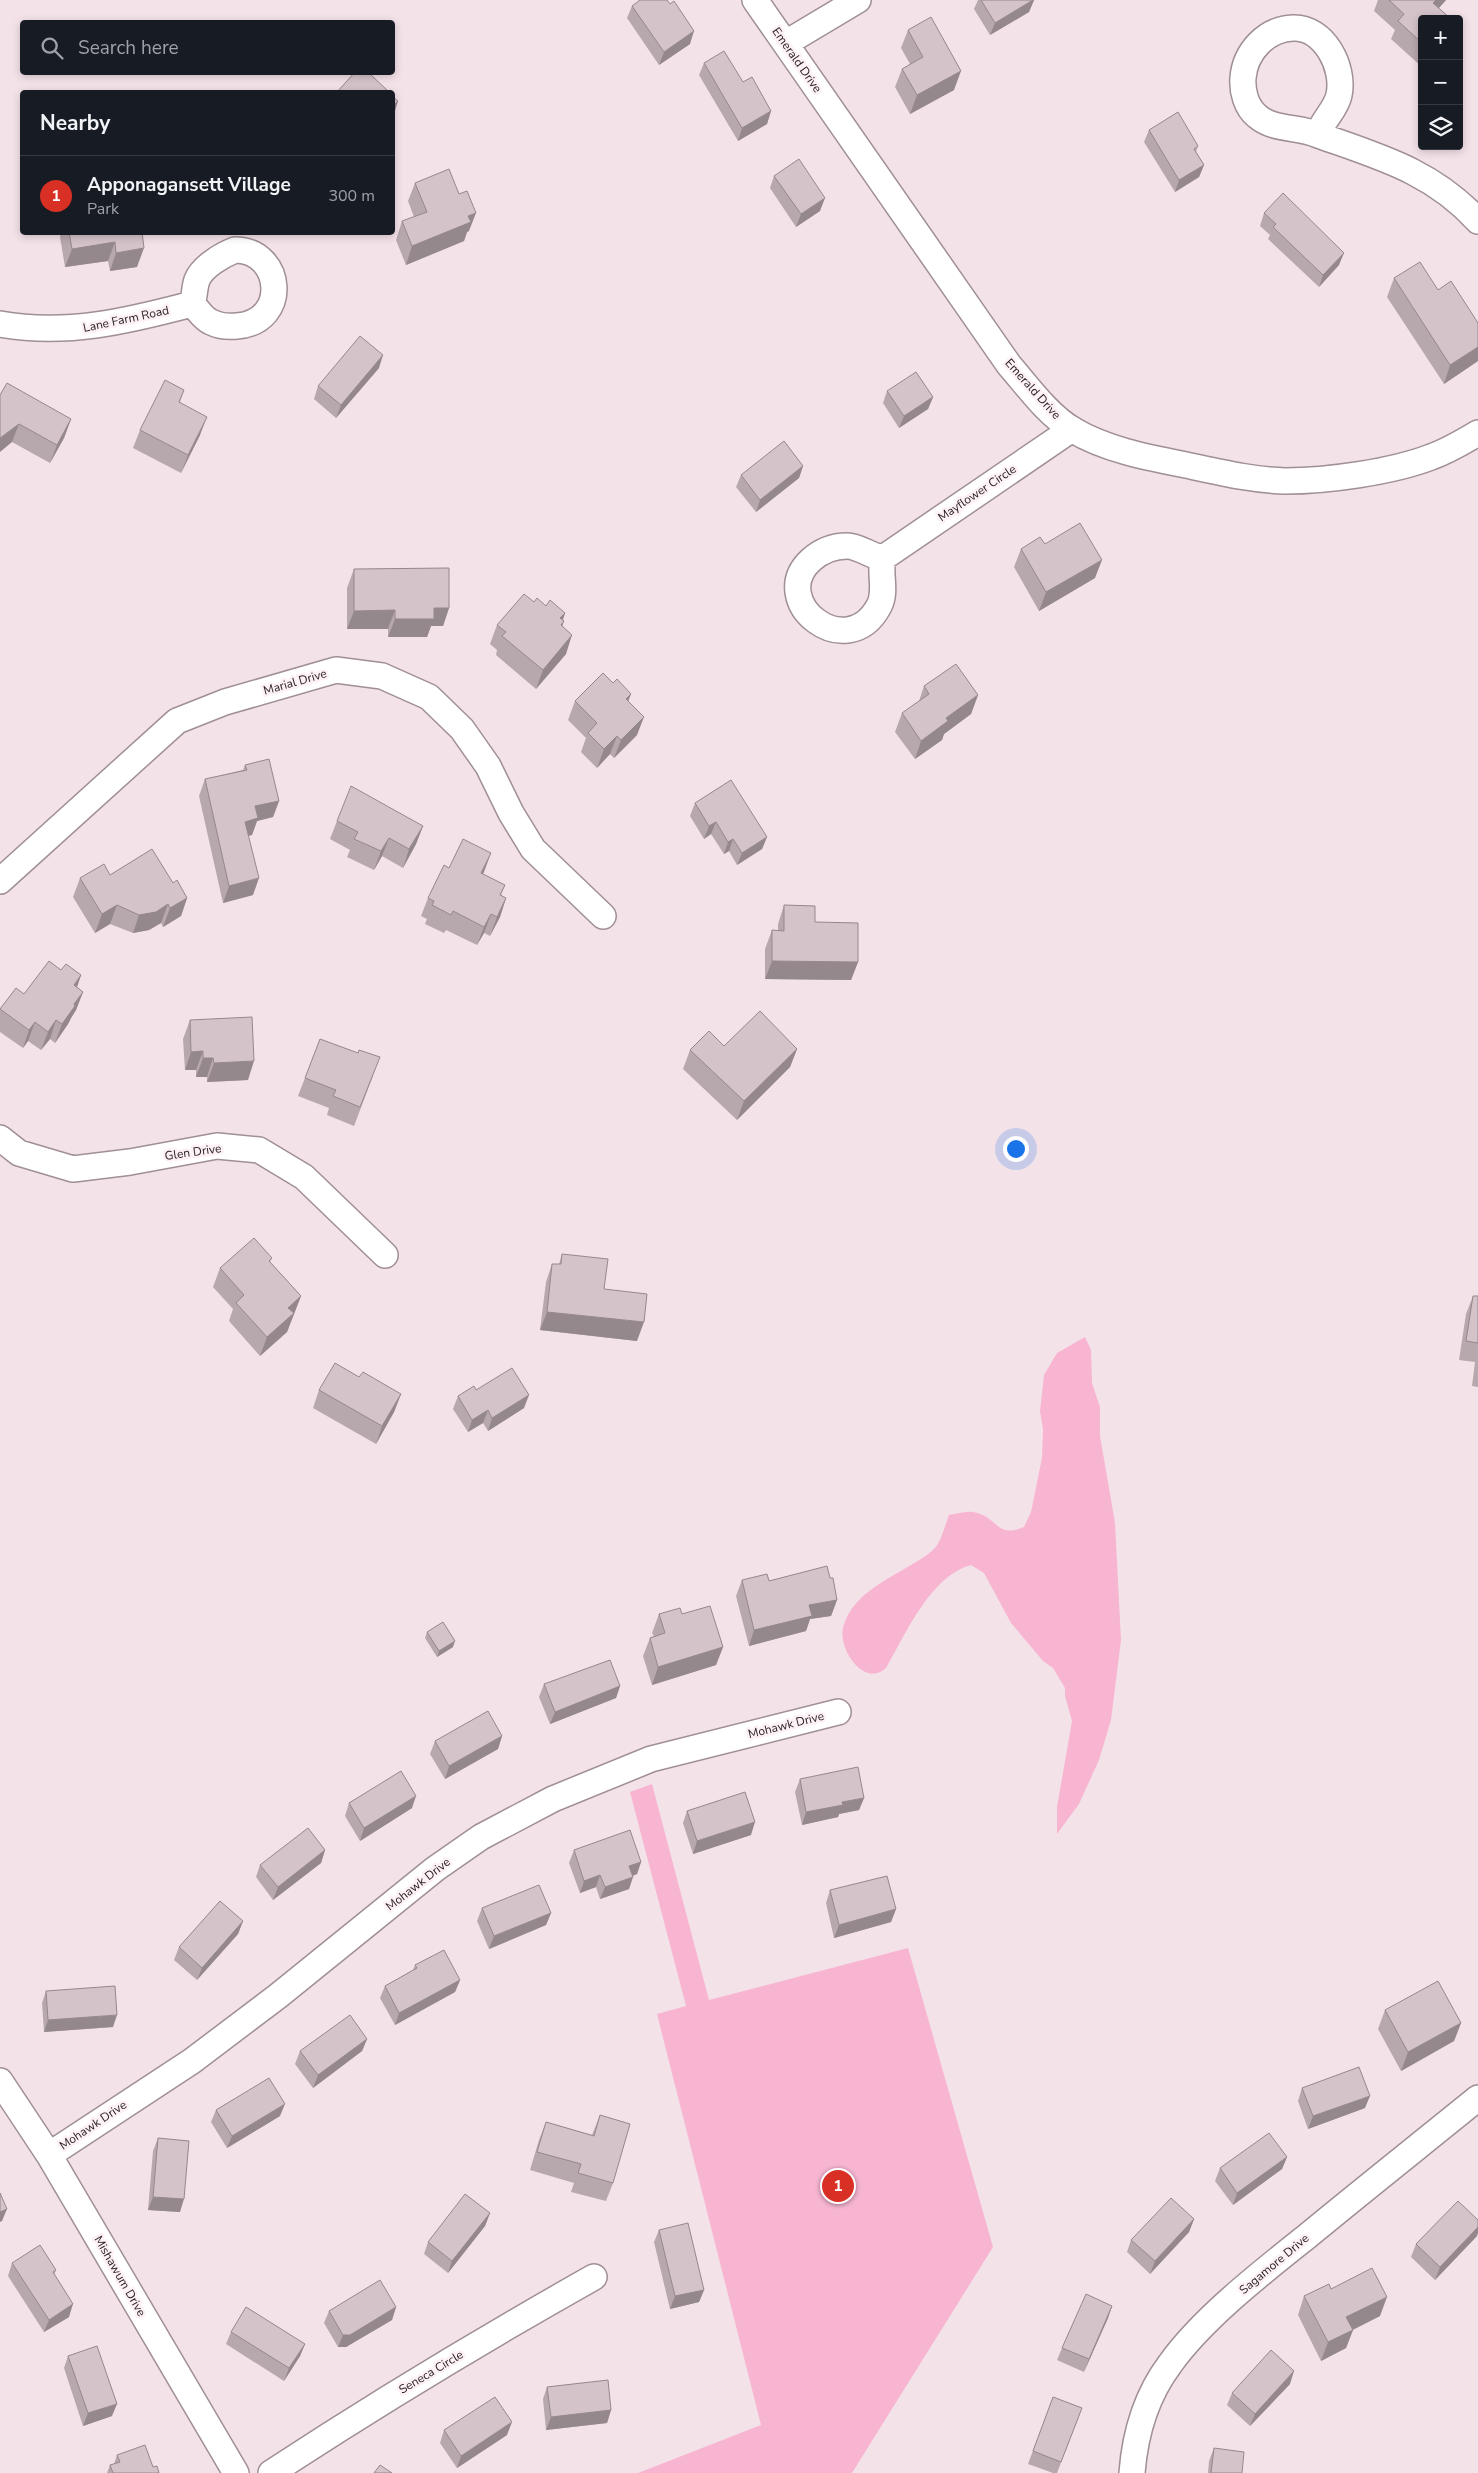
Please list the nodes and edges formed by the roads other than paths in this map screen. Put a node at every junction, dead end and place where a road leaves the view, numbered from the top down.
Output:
1 (755, 0) edge
2 (858, 0) edge
3 (786, 44) junction
4 (1318, 135) junction
5 (1478, 221) edge
6 (192, 304) dead end
7 (0, 324) edge
8 (1072, 429) junction
9 (1478, 433) edge
10 (883, 558) dead end
11 (0, 881) edge
12 (603, 916) dead end
13 (0, 1138) edge
14 (385, 1255) dead end
15 (838, 1712) dead end
16 (0, 2081) edge
17 (1478, 2098) edge
18 (49, 2155) junction
19 (594, 2277) dead end
20 (236, 2473) edge
21 (271, 2473) edge
22 (1132, 2473) edge

1 - 3 street, Emerald Drive
2 - 3 street
3 - 8 street, Emerald Drive
4 - 4 street
4 - 5 street
6 - 7 street, Lane Farm Road
8 - 9 street, Emerald Drive
8 - 10 street, Mayflower Circle
11 - 12 street, Marial Drive
13 - 14 street, Glen Drive
15 - 18 street, Mohawk Drive
16 - 18 street, Mishawum Drive
17 - 22 street, Sagamore Drive
18 - 20 street, Mishawum Drive
19 - 21 street, Seneca Circle

